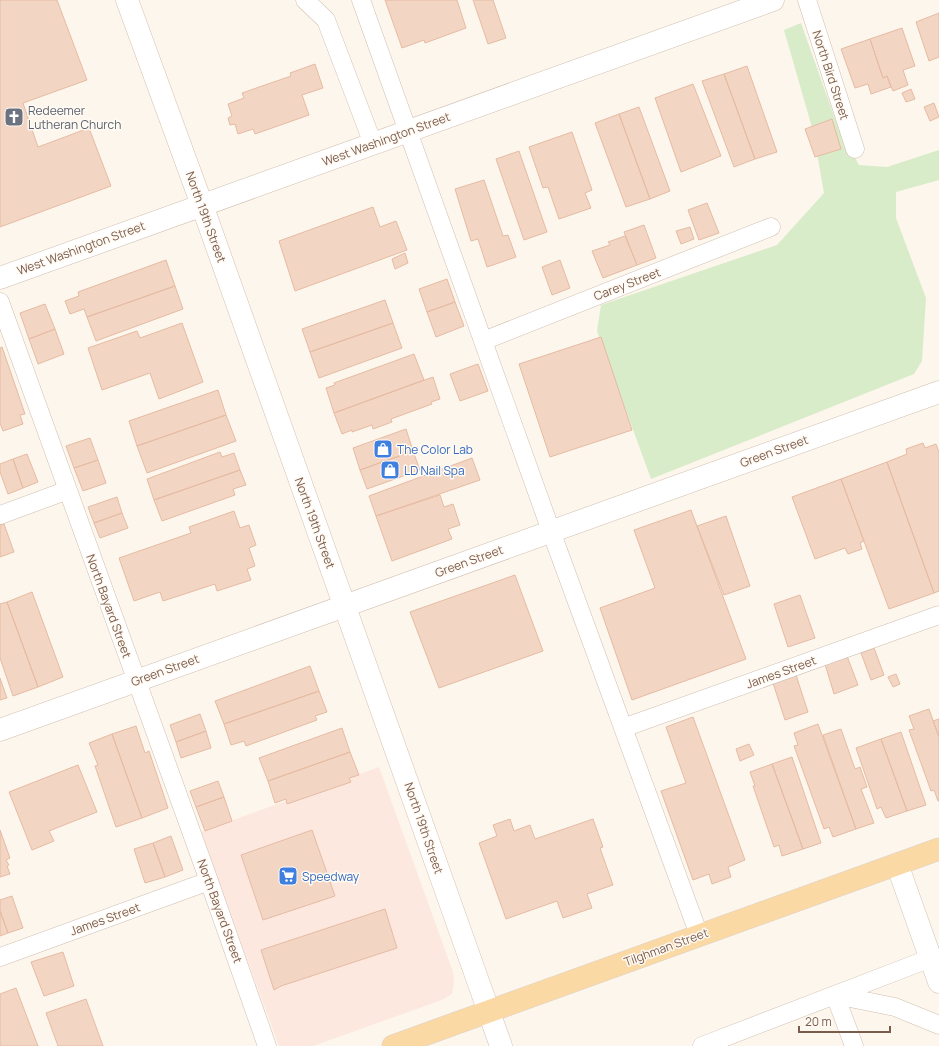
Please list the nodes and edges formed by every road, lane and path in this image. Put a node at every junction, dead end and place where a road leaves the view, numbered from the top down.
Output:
1 (127, 0) edge
2 (305, 0) edge
3 (361, 0) edge
4 (773, 0) edge
5 (807, 0) edge
6 (408, 131) junction
7 (373, 144) junction
8 (855, 149) dead end
9 (202, 205) junction
10 (771, 227) dead end
11 (0, 278) edge
12 (0, 302) edge
13 (483, 341) junction
14 (939, 392) edge
15 (68, 490) junction
16 (0, 515) edge
17 (551, 532) junction
18 (345, 606) junction
19 (939, 615) edge
20 (136, 681) junction
21 (623, 728) junction
22 (0, 730) edge
23 (939, 849) edge
24 (897, 864) junction
25 (209, 881) junction
26 (699, 936) junction
27 (0, 957) edge
28 (930, 958) junction
29 (939, 982) edge
30 (835, 995) junction
31 (489, 1012) junction
32 (939, 1025) edge
33 (267, 1046) edge
34 (393, 1046) edge
35 (501, 1046) edge
36 (702, 1046) edge
37 (854, 1046) edge

1 - 9 street, North 19th Street
2 - 7 lane
3 - 6 lane
4 - 6 street, West Washington Street
5 - 8 lane, North Bird Street
6 - 7 street, West Washington Street
6 - 13 lane
7 - 9 street, West Washington Street
9 - 11 street, West Washington Street
9 - 18 street, North 19th Street
10 - 13 lane, Carey Street
12 - 15 lane, North Bayard Street
13 - 17 lane
14 - 17 street, Green Street
15 - 16 lane
15 - 20 lane, North Bayard Street
17 - 18 street, Green Street
17 - 21 lane
18 - 20 street, Green Street
18 - 31 street, North 19th Street
19 - 21 lane, James Street
20 - 22 street, Green Street
20 - 25 lane, North Bayard Street
21 - 26 lane
23 - 24 main road, Tilghman Street
24 - 26 main road, Tilghman Street
24 - 28 street
25 - 27 lane, James Street
25 - 33 lane, North Bayard Street
26 - 31 main road, Tilghman Street
28 - 29 street
28 - 30 lane
30 - 32 lane
30 - 36 lane
30 - 37 lane
31 - 34 main road, Tilghman Street
31 - 35 street, North 19th Street

